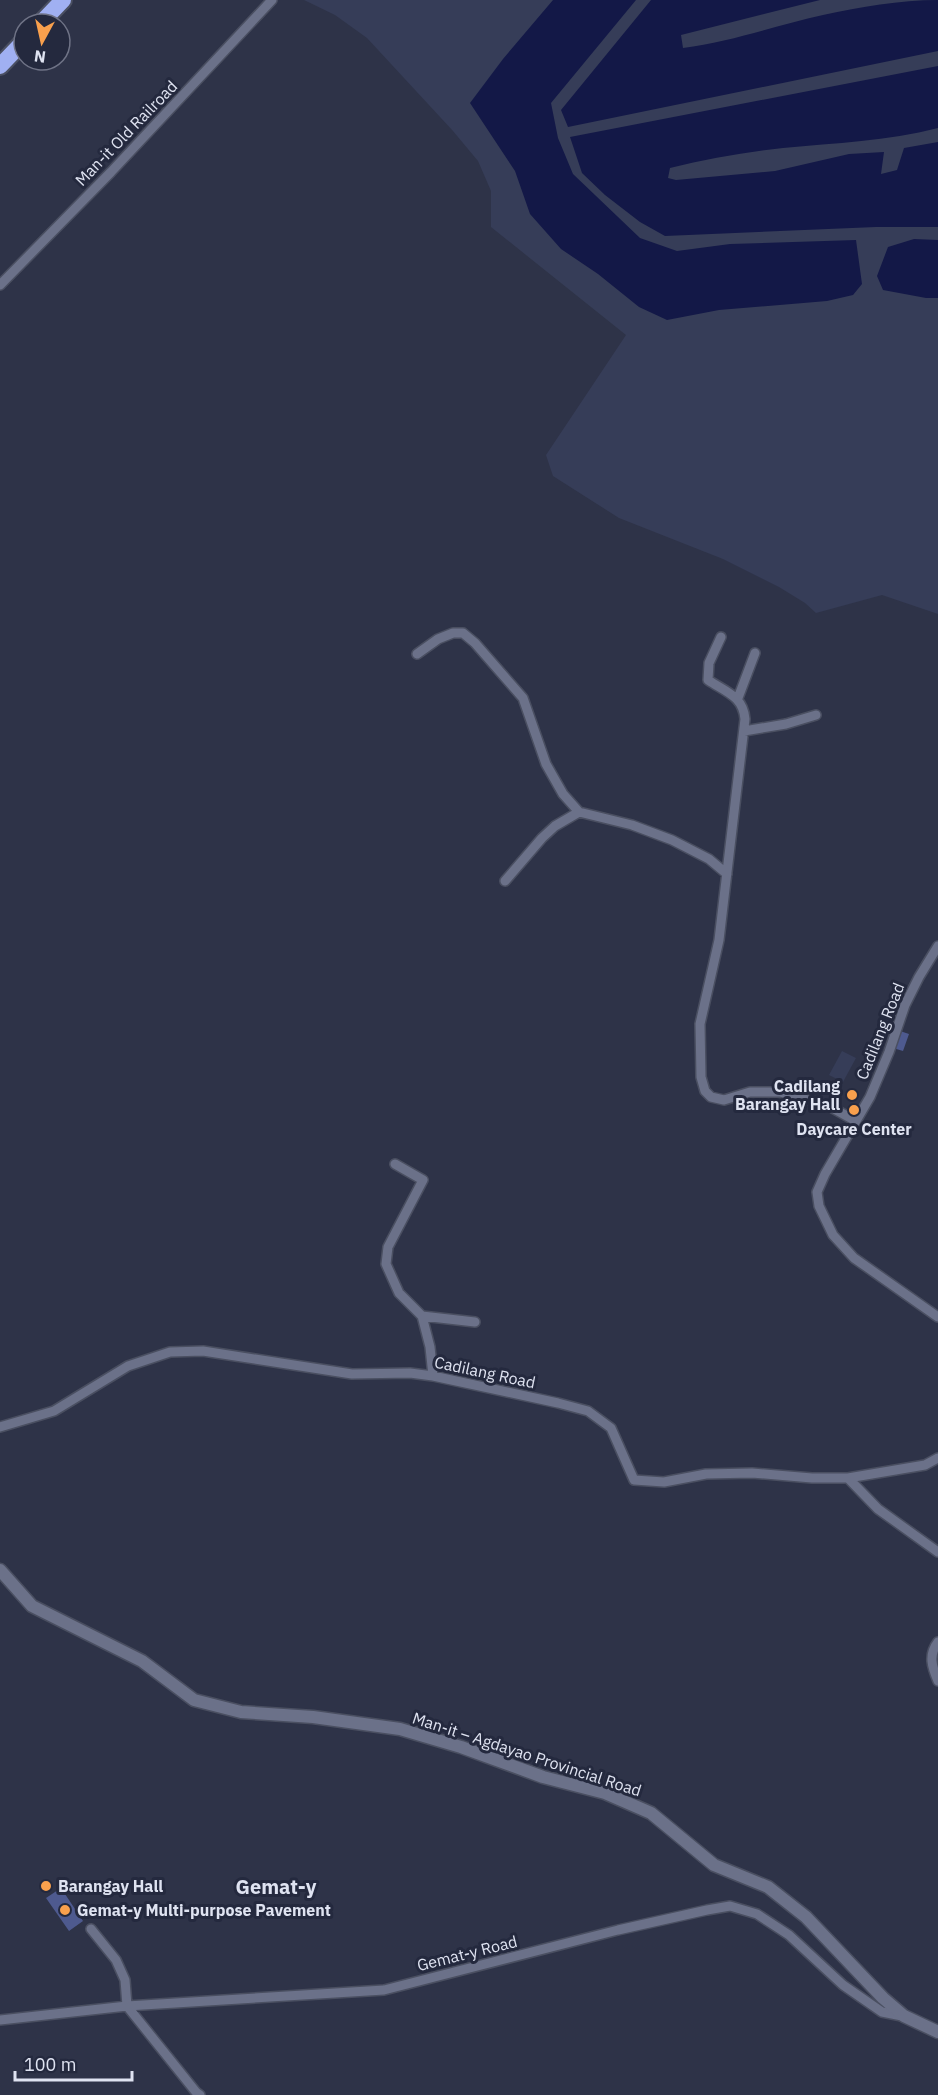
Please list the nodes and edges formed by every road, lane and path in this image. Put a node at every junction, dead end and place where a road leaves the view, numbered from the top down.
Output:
1 (63, 0) edge
2 (272, 0) edge
3 (52, 12) edge
4 (12, 54) edge
5 (0, 66) edge
6 (0, 285) edge
7 (721, 637) dead end
8 (755, 653) dead end
9 (417, 654) dead end
10 (738, 698) junction
11 (816, 715) dead end
12 (744, 731) junction
13 (579, 812) junction
14 (727, 874) junction
15 (505, 881) dead end
16 (938, 946) edge
17 (854, 1120) junction
18 (395, 1164) dead end
19 (422, 1316) junction
20 (938, 1317) edge
21 (475, 1322) dead end
22 (433, 1376) junction
23 (0, 1427) edge
24 (938, 1458) edge
25 (848, 1478) junction
26 (938, 1552) edge
27 (0, 1570) edge
28 (938, 1642) edge
29 (938, 1681) edge
30 (91, 1929) dead end
31 (127, 2006) junction
32 (904, 2016) junction
33 (0, 2020) edge
34 (938, 2032) edge
35 (200, 2095) edge

1 - 3 highway
2 - 6 street, Man-it Old Railroad
4 - 5 highway
7 - 10 street
8 - 10 street
9 - 13 street
10 - 12 street
11 - 12 street
12 - 14 street
13 - 14 street
13 - 15 street
14 - 17 street
16 - 17 street, Cadilang Road
17 - 20 street, Cadilang Road
18 - 19 street
19 - 21 street
19 - 22 street
22 - 23 street, Cadilang Road
22 - 25 street, Cadilang Road
24 - 25 street, Cadilang Road
25 - 26 street
27 - 32 street, Man-it – Agdayao Provincial Road
28 - 29 street
30 - 31 street
31 - 32 street, Gemat-y Road
31 - 33 street, Gemat-y Road
31 - 35 street
32 - 34 street, Man-it – Agdayao Provincial Road

